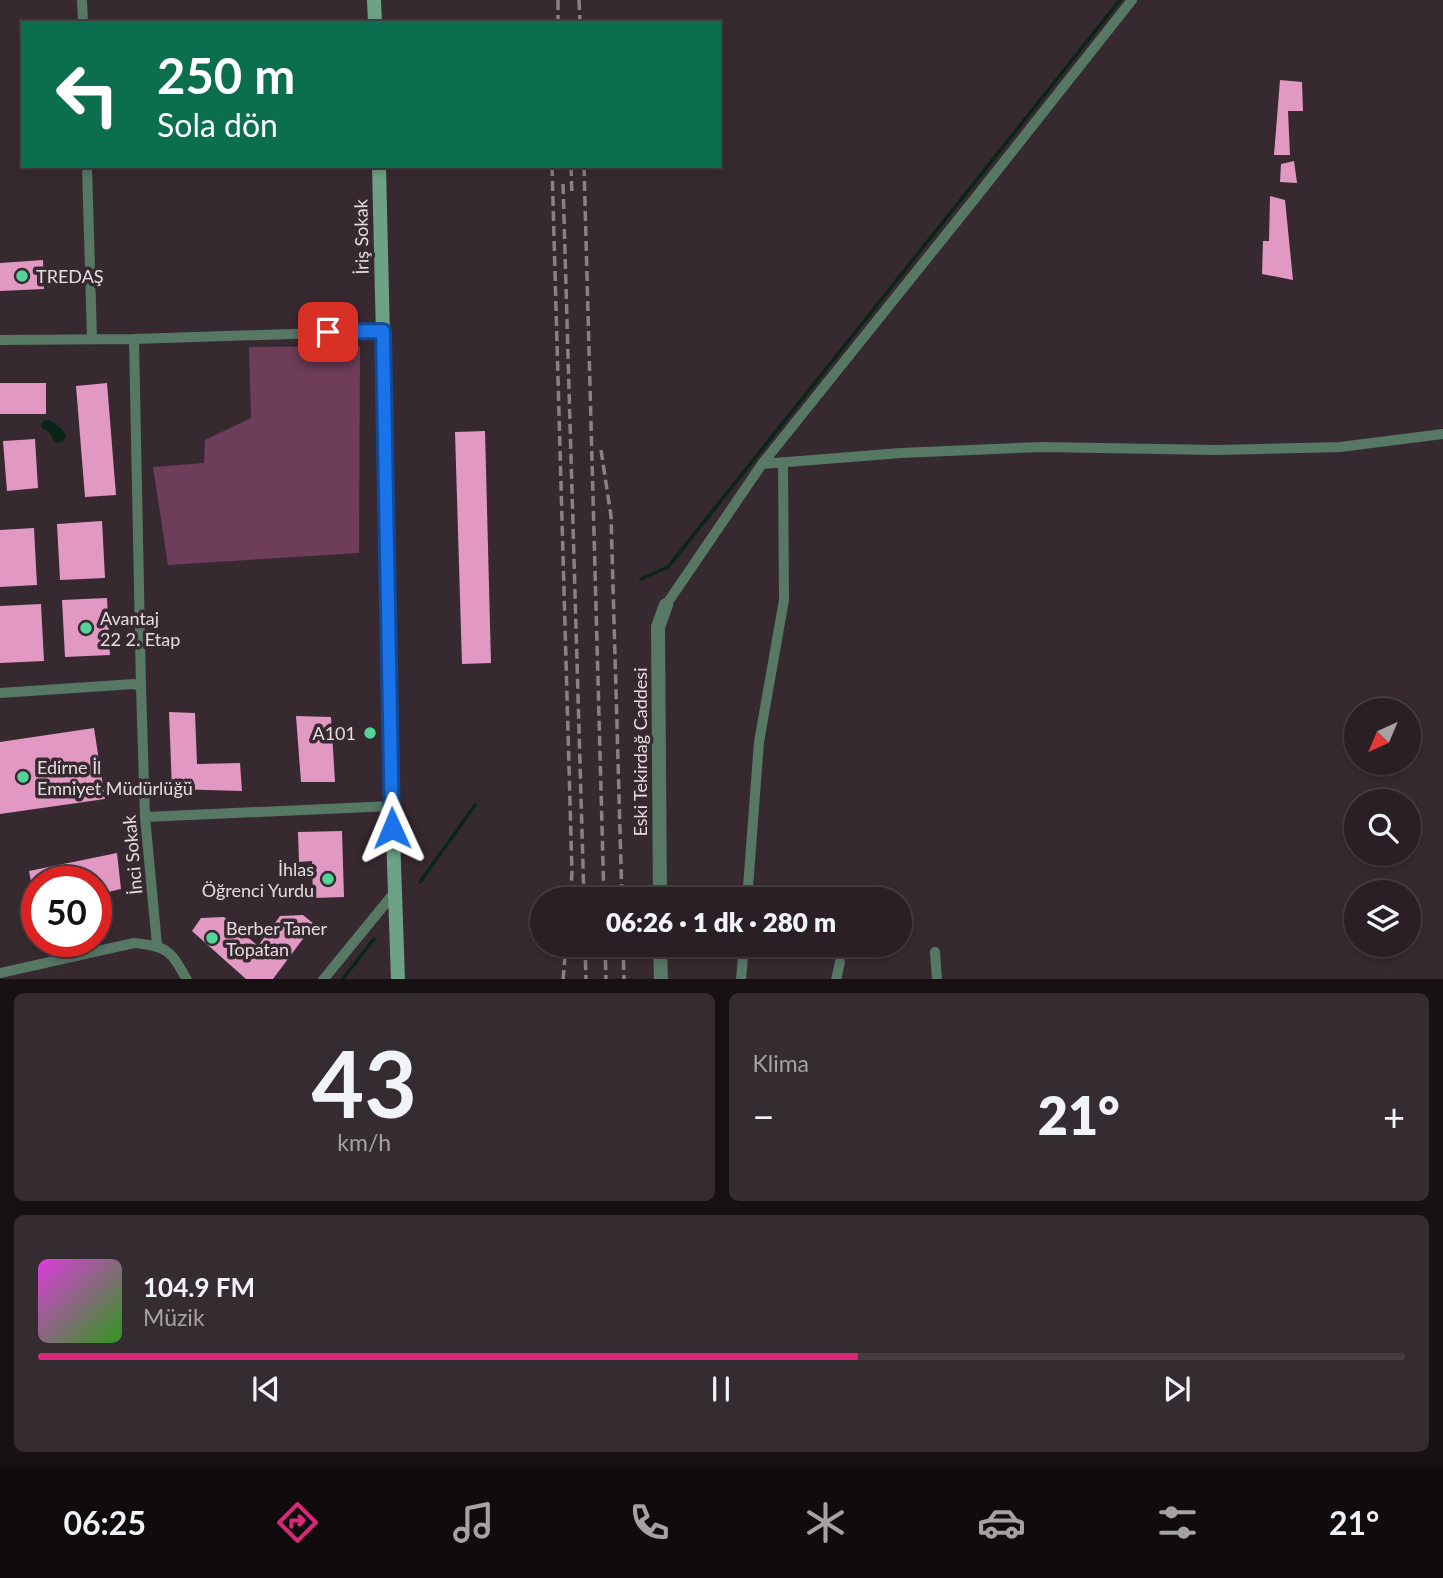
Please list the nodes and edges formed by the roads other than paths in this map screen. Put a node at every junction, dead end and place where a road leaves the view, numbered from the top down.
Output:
1 (82, 0) edge
2 (374, 0) edge
3 (1132, 0) edge
4 (83, 21) edge
5 (375, 21) edge
6 (87, 168) edge
7 (379, 168) edge
8 (383, 331) junction
9 (92, 339) junction
10 (134, 339) junction
11 (0, 340) edge
12 (1443, 433) edge
13 (783, 462) junction
14 (762, 464) junction
15 (666, 605) joint
16 (141, 687) junction
17 (0, 693) edge
18 (391, 806) junction
19 (145, 817) junction
20 (660, 887) edge
21 (748, 887) edge
22 (394, 893) junction
23 (157, 945) junction
24 (935, 952) dead end
25 (660, 957) edge
26 (743, 957) edge
27 (840, 962) dead end
28 (0, 973) edge
29 (187, 979) edge
30 (323, 979) edge
31 (398, 979) edge
32 (660, 979) edge
33 (741, 979) edge
34 (836, 979) edge
35 (937, 979) edge

1 - 4 street
2 - 5 main road
3 - 14 street
6 - 9 street
7 - 8 main road, İriş Sokak
8 - 10 street
8 - 18 main road, İriş Sokak
9 - 10 street
9 - 11 street
10 - 16 street, İnci Sokak
12 - 13 street
13 - 14 street
13 - 21 street
14 - 15 street
15 - 20 street, Eski Tekirdağ Caddesi
16 - 17 street
16 - 19 street, İnci Sokak
18 - 19 street
18 - 22 main road, İriş Sokak
19 - 23 street, İnci Sokak
22 - 30 street
22 - 31 main road, İriş Sokak
23 - 28 street
23 - 29 street
24 - 35 street
25 - 32 street
26 - 33 street
27 - 34 street

